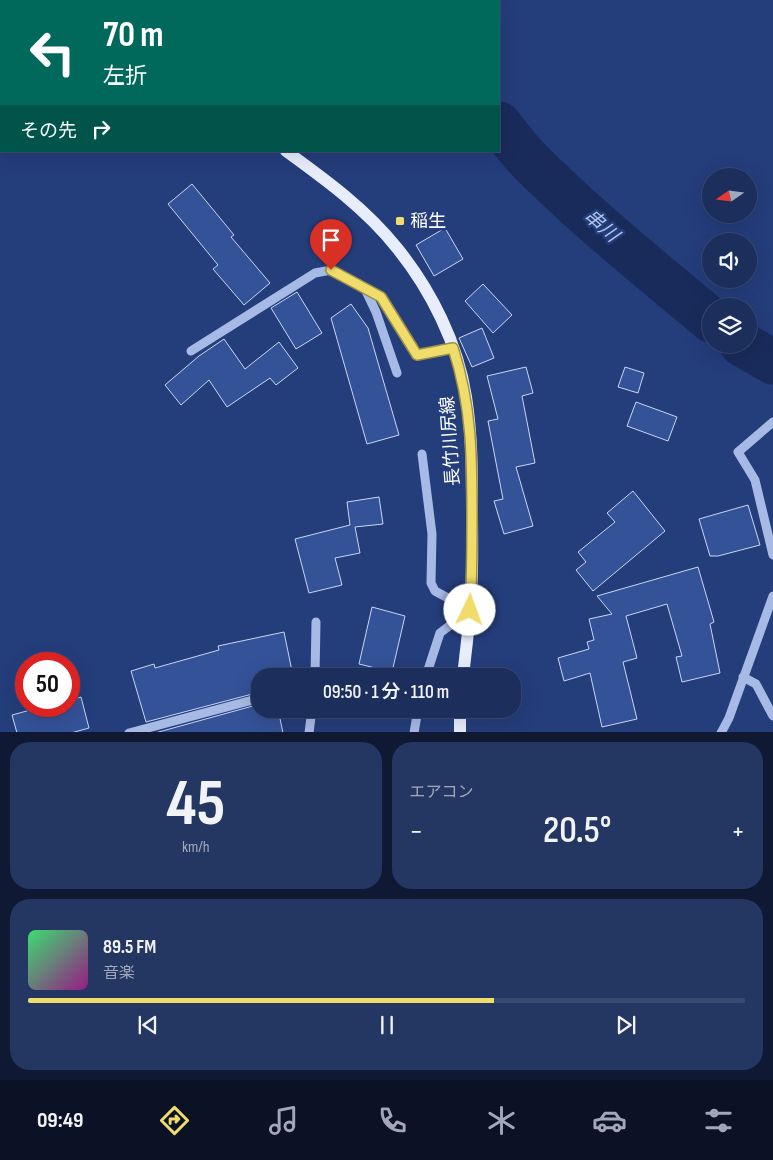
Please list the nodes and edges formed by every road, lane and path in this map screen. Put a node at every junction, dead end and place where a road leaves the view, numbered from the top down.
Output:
1 (287, 152) edge
2 (365, 289) junction
3 (453, 348) junction
4 (191, 351) dead end
5 (397, 373) dead end
6 (773, 422) edge
7 (422, 454) dead end
8 (773, 555) edge
9 (773, 596) edge
10 (470, 610) junction
11 (316, 622) dead end
12 (315, 668) edge
13 (429, 668) edge
14 (464, 668) edge
15 (743, 677) junction
16 (251, 700) edge
17 (773, 716) edge
18 (311, 718) edge
19 (416, 718) edge
20 (460, 718) edge
21 (129, 732) edge
22 (309, 732) edge
23 (414, 732) edge
24 (460, 732) edge
25 (721, 732) edge

1 - 3 main road, 長竹川尻線
2 - 3 street
2 - 4 street
2 - 5 street
3 - 10 main road, 長竹川尻線
6 - 8 street
7 - 10 street
9 - 15 street
10 - 13 street
10 - 14 main road, 長竹川尻線
11 - 12 street
15 - 17 street
15 - 25 street
16 - 21 street
18 - 22 street
19 - 23 street
20 - 24 main road

